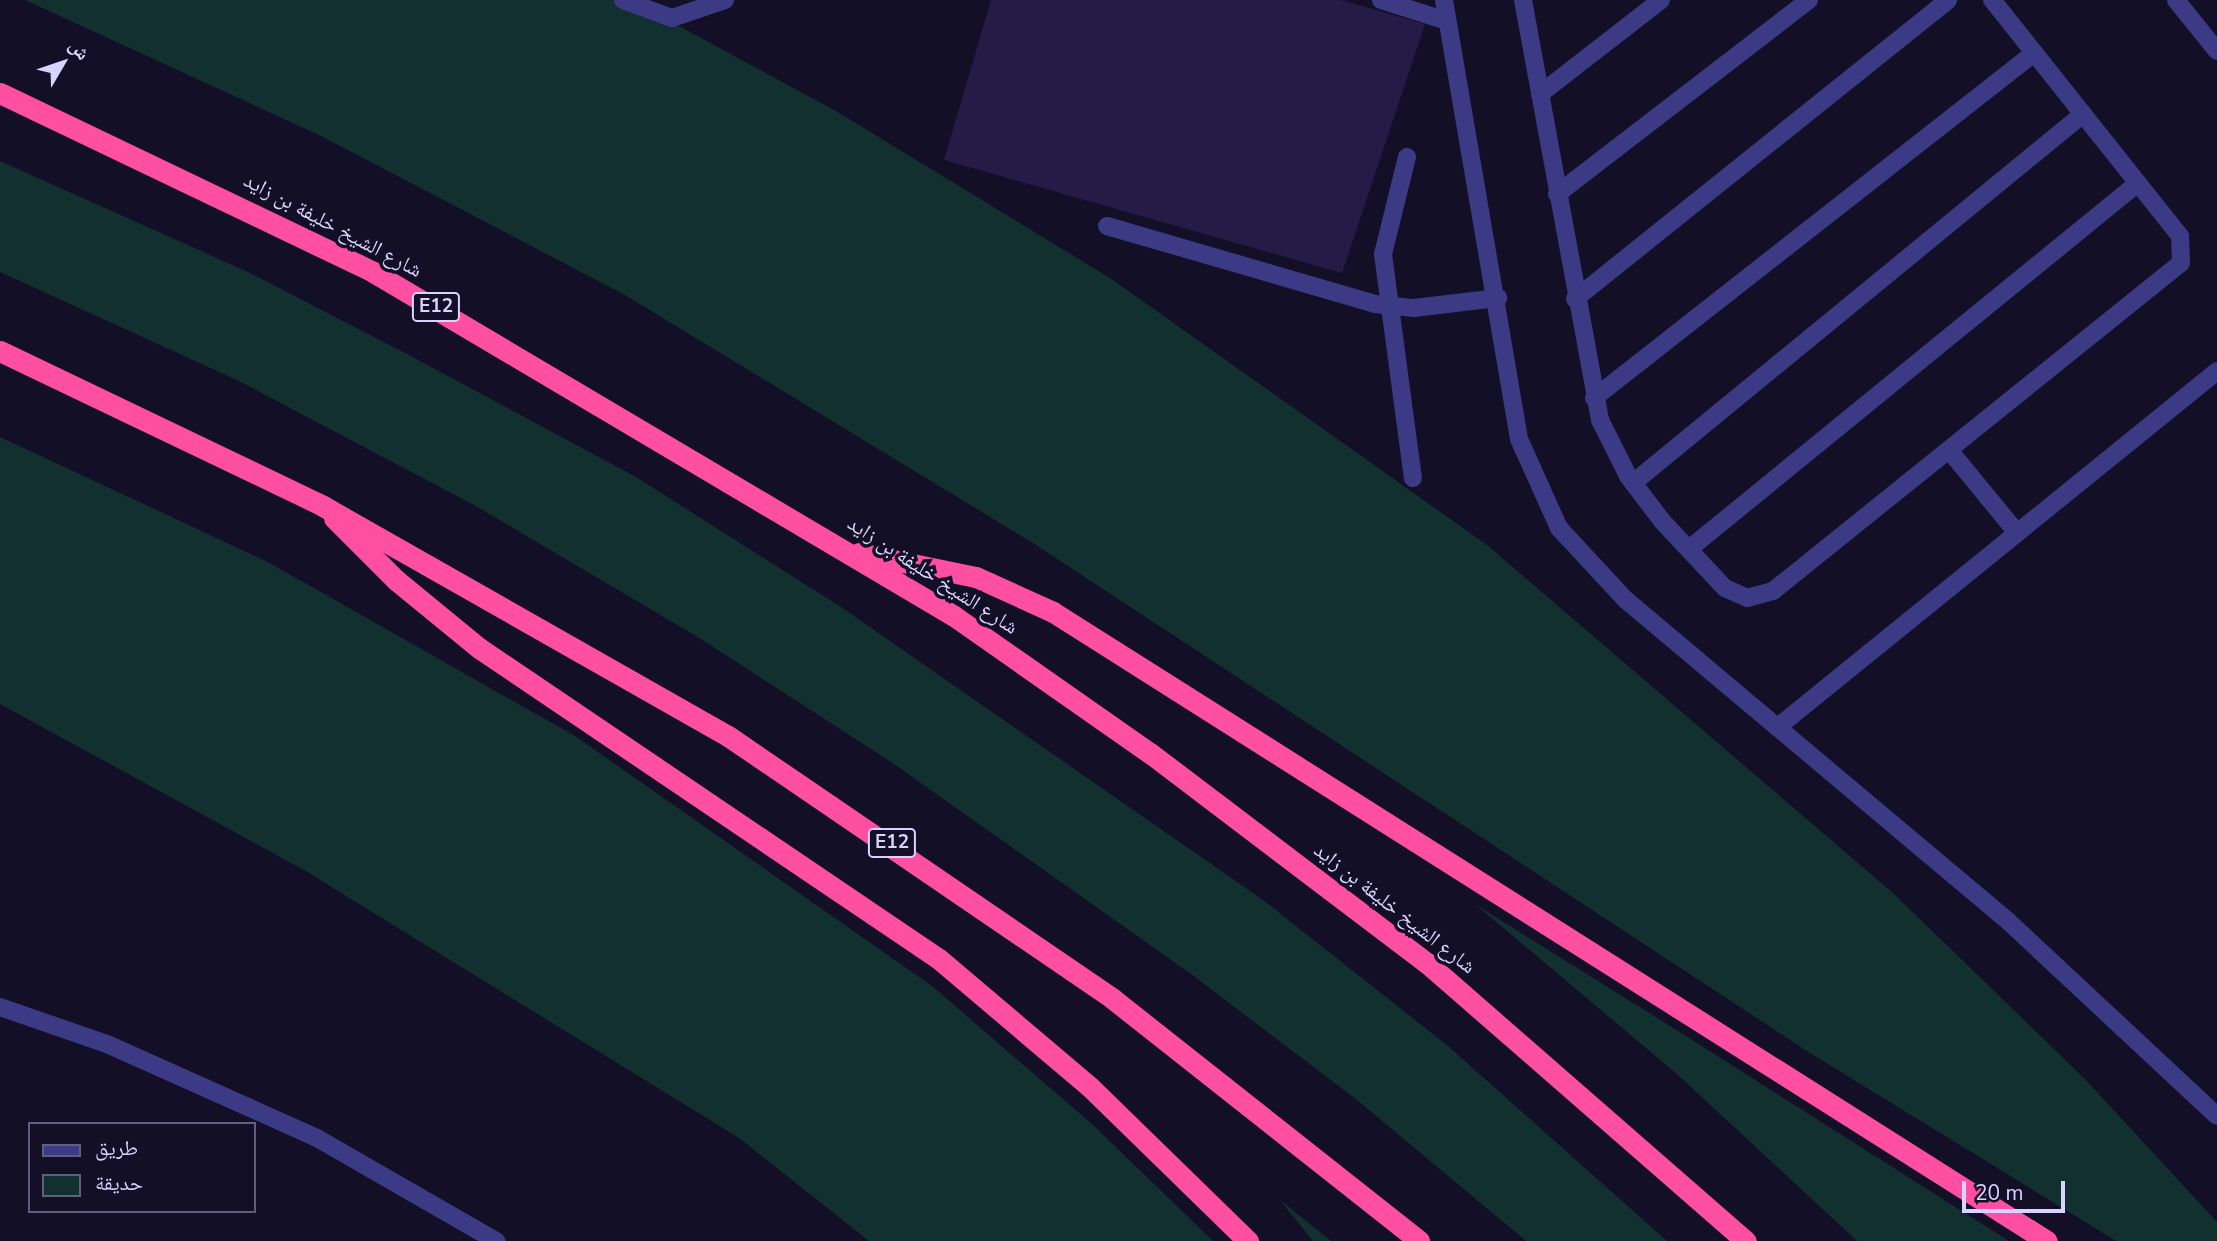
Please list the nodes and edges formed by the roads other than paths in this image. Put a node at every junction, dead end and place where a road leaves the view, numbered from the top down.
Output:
1 (623, 0) edge
2 (724, 0) edge
3 (1381, 0) edge
4 (1444, 0) edge
5 (1524, 0) edge
6 (1661, 0) edge
7 (1809, 0) edge
8 (1948, 0) edge
9 (1992, 0) edge
10 (2176, 0) edge
11 (704, 4) edge
12 (1447, 21) junction
13 (2216, 48) edge
14 (2034, 53) junction
15 (0, 93) edge
16 (1540, 94) junction
17 (2083, 114) junction
18 (1407, 157) dead end
19 (2138, 183) junction
20 (1557, 194) junction
21 (1107, 226) dead end
22 (1498, 298) junction
23 (1575, 299) junction
24 (1388, 307) junction
25 (0, 351) edge
26 (2217, 371) edge
27 (1594, 398) junction
28 (1949, 450) junction
29 (1412, 478) dead end
30 (1633, 483) junction
31 (323, 506) junction
32 (2014, 529) junction
33 (1689, 549) junction
34 (855, 552) junction
35 (1779, 726) junction
36 (0, 1007) edge
37 (2217, 1116) edge
38 (496, 1241) edge
39 (1248, 1241) edge
40 (1419, 1241) edge
41 (1746, 1241) edge
42 (2047, 1241) edge

1 - 11 street
2 - 11 street
3 - 12 street
4 - 12 street
5 - 16 street
6 - 16 street
7 - 20 street
8 - 23 street
9 - 14 street
10 - 13 street
12 - 22 street
14 - 17 street
14 - 27 street
15 - 34 highway, شارع الشيخ خليفة بن زايد / E12
16 - 20 street
17 - 19 street
17 - 30 street
18 - 24 street
19 - 28 street
19 - 33 street
20 - 23 street
21 - 24 street
22 - 24 street
22 - 35 street
23 - 27 street
24 - 29 street
25 - 31 highway, E12
26 - 32 street
27 - 30 street
28 - 32 street
28 - 33 street
30 - 33 street
31 - 39 highway
31 - 40 highway, E12
32 - 35 street
34 - 41 highway, شارع الشيخ خليفة بن زايد / E12
34 - 42 highway
35 - 37 street
36 - 38 street

